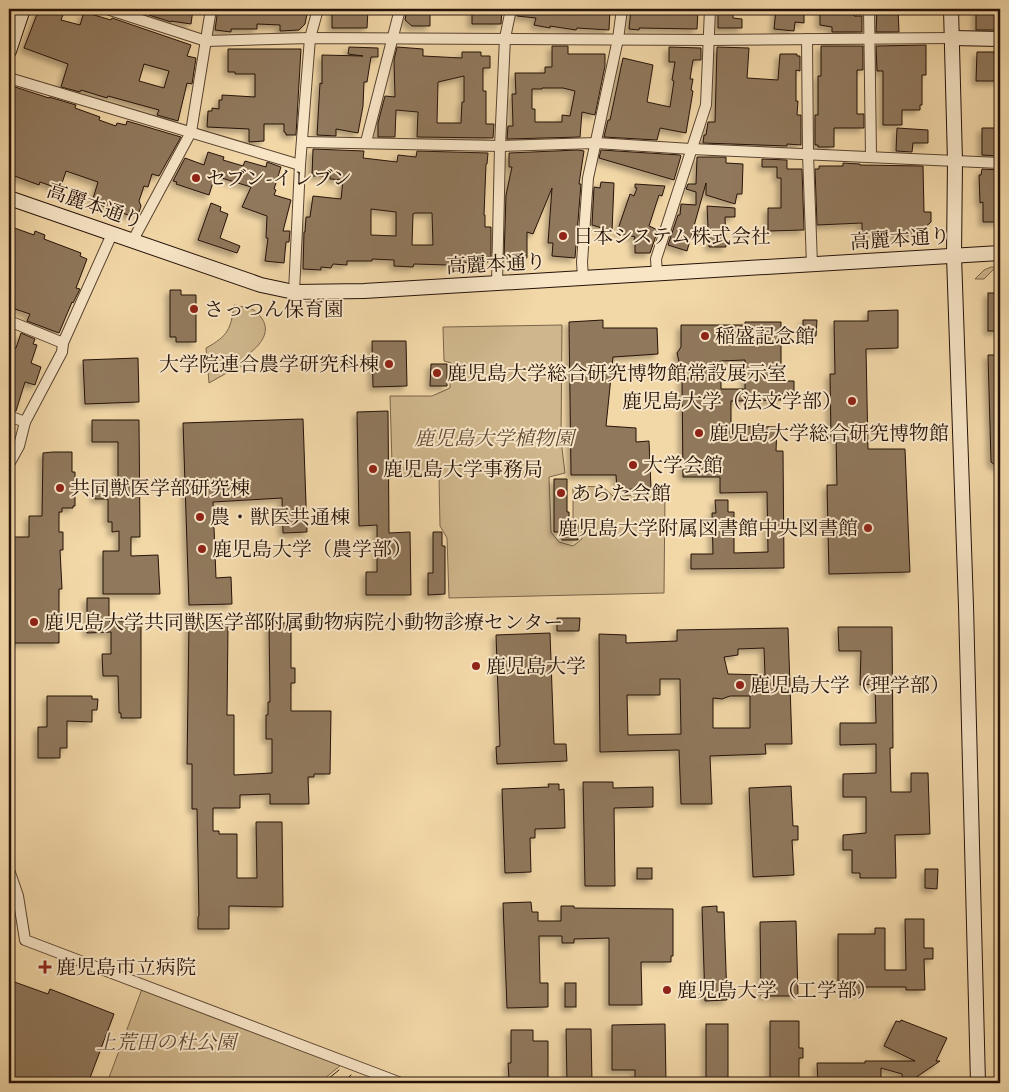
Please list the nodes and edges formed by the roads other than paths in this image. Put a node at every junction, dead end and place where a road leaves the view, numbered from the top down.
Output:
1 (23, 9) edge
2 (107, 9) edge
3 (211, 9) edge
4 (318, 9) edge
5 (400, 9) edge
6 (511, 9) edge
7 (622, 9) edge
8 (710, 9) edge
9 (869, 9) edge
10 (951, 9) edge
11 (310, 38) junction
12 (393, 38) junction
13 (505, 38) junction
14 (870, 38) junction
15 (952, 38) junction
16 (618, 39) junction
17 (807, 39) junction
18 (1000, 39) edge
19 (709, 40) junction
20 (206, 41) junction
21 (9, 51) edge
22 (9, 78) edge
23 (191, 132) junction
24 (302, 142) junction
25 (366, 142) junction
26 (596, 143) junction
27 (500, 146) junction
28 (691, 149) junction
29 (808, 154) junction
30 (871, 156) junction
31 (955, 161) junction
32 (1000, 163) edge
33 (300, 165) junction
34 (9, 198) edge
35 (112, 234) junction
36 (133, 240) junction
37 (1000, 253) edge
38 (954, 256) junction
39 (812, 265) junction
40 (657, 274) junction
41 (583, 278) junction
42 (497, 284) junction
43 (294, 292) junction
44 (9, 321) edge
45 (63, 343) junction
46 (9, 416) edge
47 (25, 422) junction
48 (9, 464) edge
49 (9, 870) edge
50 (401, 1083) edge
51 (978, 1083) edge

1 - 21 street
2 - 20 street
3 - 20 street
4 - 11 street
5 - 12 street
6 - 13 street
7 - 16 street
8 - 19 street
9 - 14 street
10 - 15 street
11 - 12 street
11 - 20 street
11 - 24 street
12 - 13 street
12 - 25 street
13 - 16 street
13 - 27 street
14 - 15 street
14 - 17 street
14 - 30 street
15 - 18 street
15 - 31 street
16 - 19 street
16 - 26 street
17 - 19 street
17 - 29 street
19 - 28 street
20 - 23 street
22 - 23 street
23 - 33 street
23 - 36 street
24 - 25 street
24 - 33 street
25 - 27 street
26 - 27 street
26 - 28 street
26 - 41 street
27 - 42 street
28 - 29 street
28 - 40 street
29 - 30 street
29 - 39 street
30 - 31 street
31 - 32 street
31 - 38 street
33 - 43 street
34 - 35 street, 高麗本通り
35 - 36 street, 高麗本通り
35 - 45 street
36 - 43 street, 高麗本通り
37 - 38 street, 高麗本通り
38 - 39 street, 高麗本通り
38 - 51 street
39 - 40 street, 高麗本通り
40 - 41 street, 高麗本通り
41 - 42 street, 高麗本通り
42 - 43 street, 高麗本通り
44 - 45 street
45 - 47 street
46 - 47 street
47 - 48 street
49 - 50 street

